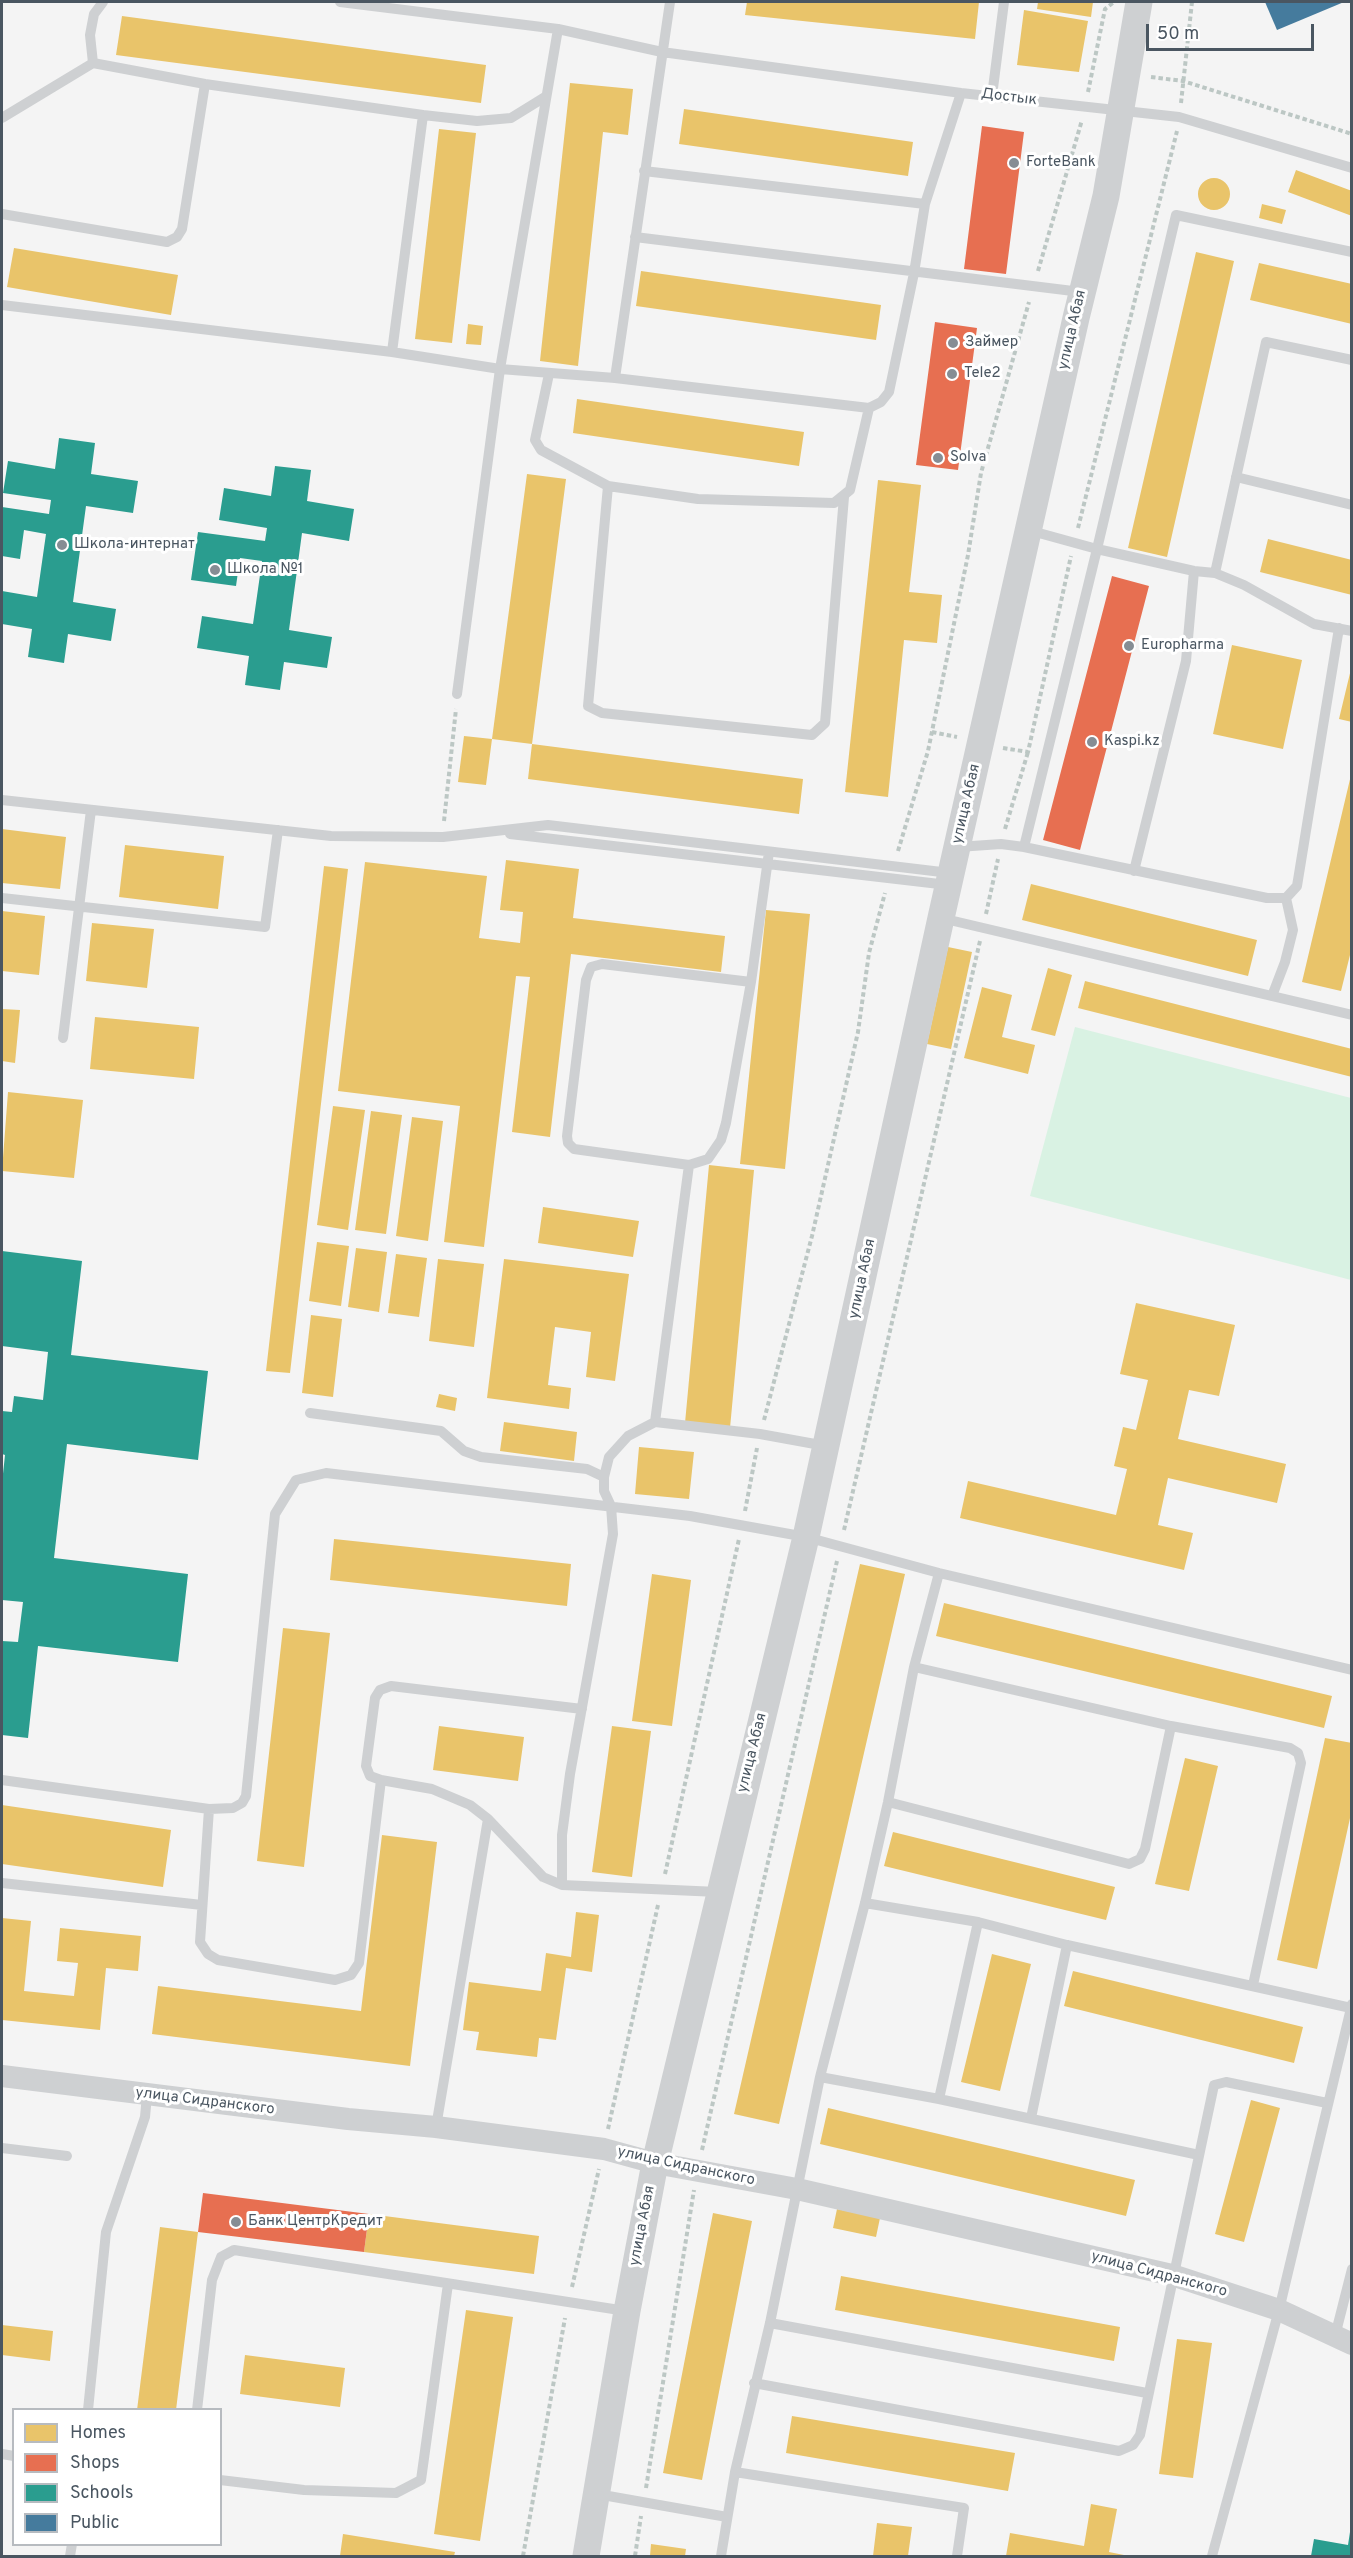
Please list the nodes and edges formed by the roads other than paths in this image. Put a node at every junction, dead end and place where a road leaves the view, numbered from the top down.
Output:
1 (103, 2) edge
2 (340, 2) edge
3 (670, 2) edge
4 (1004, 2) edge
5 (1139, 2) edge
6 (558, 29) junction
7 (662, 52) junction
8 (93, 63) junction
9 (205, 84) junction
10 (961, 93) junction
11 (992, 96) junction
12 (544, 97) junction
13 (1122, 112) junction
14 (423, 114) junction
15 (2, 118) edge
16 (1352, 168) edge
17 (644, 171) junction
18 (925, 204) junction
19 (2, 214) edge
20 (635, 237) junction
21 (1352, 252) edge
22 (914, 273) junction
23 (1082, 292) junction
24 (2, 305) edge
25 (392, 352) junction
26 (1352, 360) edge
27 (500, 369) junction
28 (549, 374) junction
29 (615, 378) junction
30 (869, 408) junction
31 (1236, 477) junction
32 (608, 486) junction
33 (844, 497) junction
34 (1352, 505) edge
35 (1028, 530) junction
36 (1097, 549) junction
37 (1194, 571) junction
38 (1215, 573) junction
39 (1339, 628) junction
40 (1352, 631) edge
41 (457, 693) road end
42 (2, 800) edge
43 (91, 810) junction
44 (278, 830) junction
45 (498, 832) junction
46 (1024, 848) junction
47 (769, 852) junction
48 (768, 864) junction
49 (953, 869) junction
50 (1134, 870) junction
51 (2, 898) edge
52 (1286, 898) junction
53 (79, 907) junction
54 (941, 918) junction
55 (751, 982) junction
56 (1272, 996) junction
57 (1352, 1015) edge
58 (63, 1038) dead end
59 (688, 1165) junction
60 (310, 1413) dead end
61 (655, 1422) junction
62 (826, 1446) junction
63 (603, 1477) junction
64 (611, 1506) junction
65 (806, 1537) junction
66 (939, 1573) junction
67 (914, 1667) junction
68 (1352, 1670) edge
69 (582, 1709) junction
70 (1171, 1726) junction
71 (2, 1780) edge
72 (381, 1780) junction
73 (888, 1802) junction
74 (209, 1809) junction
75 (488, 1820) junction
76 (2, 1883) edge
77 (562, 1885) junction
78 (719, 1892) junction
79 (865, 1903) junction
80 (202, 1905) junction
81 (978, 1922) junction
82 (1067, 1945) junction
83 (1253, 1985) junction
84 (1351, 2006) edge
85 (2, 2076) edge
86 (820, 2077) junction
87 (147, 2095) junction
88 (939, 2099) junction
89 (1327, 2103) junction
90 (1031, 2118) junction
91 (436, 2127) junction
92 (2, 2148) edge
93 (1199, 2155) junction
94 (67, 2156) dead end
95 (655, 2163) junction
96 (797, 2189) junction
97 (1352, 2269) edge
98 (1172, 2275) junction
99 (448, 2284) junction
100 (1279, 2310) junction
101 (627, 2311) junction
102 (770, 2323) junction
103 (1343, 2340) edge
104 (754, 2383) junction
105 (1147, 2392) junction
106 (88, 2408) edge
107 (197, 2408) edge
108 (735, 2472) junction
109 (222, 2480) edge
110 (597, 2494) junction
111 (727, 2517) junction
112 (586, 2556) edge
113 (721, 2556) edge
114 (957, 2556) edge
115 (1212, 2556) edge

1 - 8 lane
2 - 6 lane, Достык
3 - 7 lane
4 - 11 lane
5 - 13 street, улица Абая
6 - 7 lane, Достык
6 - 12 lane
7 - 10 lane, Достык
7 - 17 lane
8 - 9 lane
8 - 15 lane
9 - 14 lane
9 - 19 lane
10 - 11 lane, Достык
10 - 18 lane
11 - 13 lane, Достык
12 - 14 lane
12 - 27 lane
13 - 16 lane, Достык
13 - 23 street, улица Абая
14 - 25 lane
17 - 18 lane
17 - 20 lane
18 - 22 lane
20 - 22 lane
20 - 29 lane
21 - 36 lane
22 - 23 lane
22 - 30 lane
23 - 35 street, улица Абая
24 - 25 lane
25 - 27 lane
26 - 31 lane
27 - 28 lane
27 - 41 lane
28 - 29 lane
28 - 32 lane
29 - 30 lane
30 - 33 lane
31 - 34 lane
31 - 38 lane
32 - 33 lane
32 - 33 lane
35 - 36 lane
35 - 49 street, улица Абая
36 - 37 lane
36 - 46 lane
37 - 38 lane
37 - 50 lane
38 - 39 lane
39 - 40 lane
39 - 52 lane
42 - 43 lane
43 - 44 lane
43 - 53 lane
44 - 45 lane
44 - 53 lane
45 - 47 lane
45 - 48 lane
46 - 49 lane
46 - 50 lane
47 - 48 lane
47 - 49 lane
48 - 49 lane
48 - 55 lane
49 - 54 street, улица Абая
50 - 52 lane
51 - 53 lane
52 - 56 lane
53 - 58 lane
54 - 56 lane
54 - 62 street, улица Абая
55 - 59 lane
55 - 59 lane
56 - 57 lane
59 - 61 lane
60 - 63 lane
61 - 62 lane
61 - 63 lane
62 - 65 street, улица Абая
63 - 64 lane
64 - 65 lane
64 - 69 lane
64 - 74 lane
65 - 66 lane
65 - 78 street, улица Абая
66 - 67 lane
66 - 68 lane
67 - 70 lane
67 - 73 lane
69 - 72 lane
69 - 77 lane
70 - 73 lane
70 - 83 lane
71 - 74 lane
72 - 75 lane
72 - 80 lane
73 - 79 lane
74 - 80 lane
75 - 77 lane
75 - 91 lane
76 - 80 lane
77 - 78 lane
78 - 95 street, улица Абая
79 - 81 lane
79 - 86 lane
81 - 82 lane
81 - 88 lane
82 - 83 lane
82 - 90 lane
83 - 84 lane
84 - 89 lane
85 - 87 street, улица Сидранского
86 - 88 lane
86 - 96 lane
87 - 91 street, улица Сидранского
87 - 106 lane
88 - 90 lane
89 - 93 lane
89 - 100 lane
90 - 93 lane
91 - 95 street, улица Сидранского
92 - 94 lane
93 - 98 lane
95 - 96 street, улица Сидранского
95 - 101 street, улица Абая
96 - 98 street, улица Сидранского
96 - 102 lane
97 - 103 lane
98 - 100 street, улица Сидранского
98 - 105 lane
99 - 101 lane
99 - 107 lane
99 - 109 lane
100 - 103 street, улица Сидранского
100 - 115 lane
101 - 110 street, улица Абая
102 - 104 lane
102 - 105 lane
104 - 105 lane
104 - 108 lane
108 - 111 lane
108 - 114 lane
110 - 111 lane
110 - 112 street, улица Абая
111 - 113 lane

